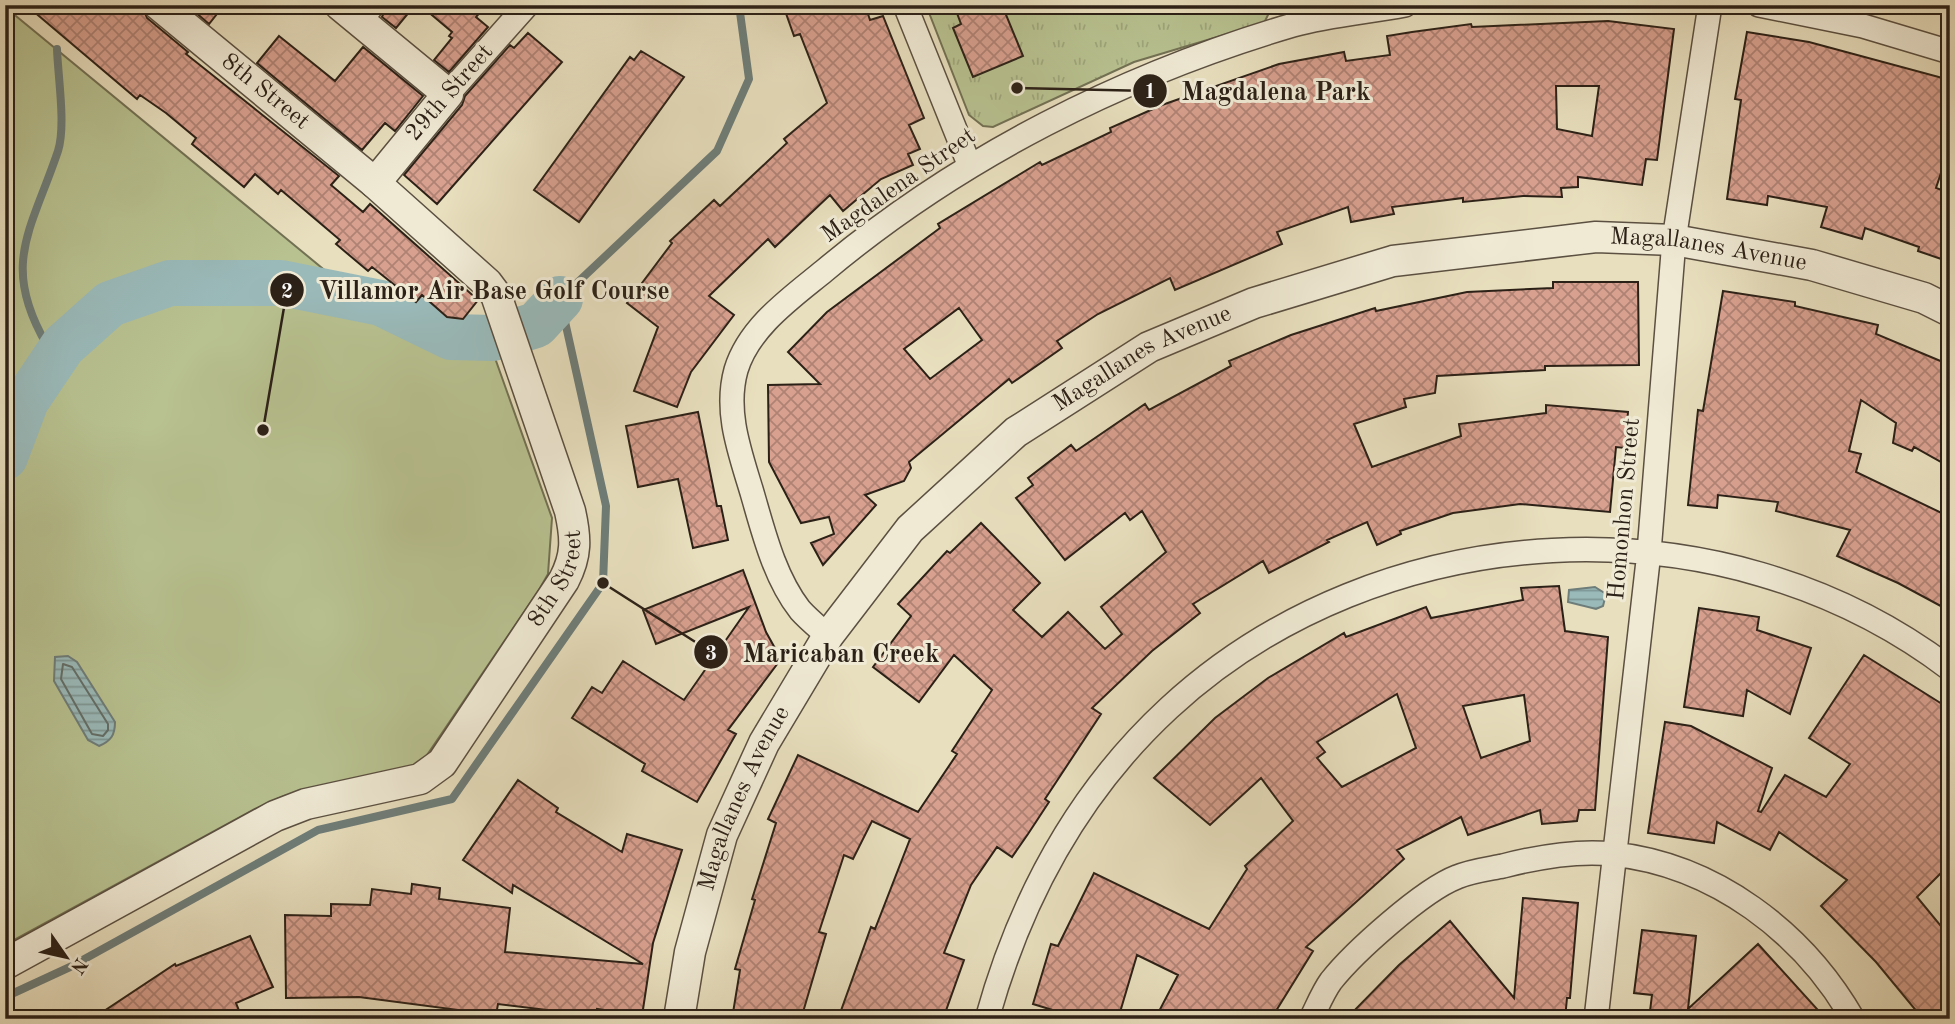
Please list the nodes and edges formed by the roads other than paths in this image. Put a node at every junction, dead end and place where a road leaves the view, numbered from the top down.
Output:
1 (159, 5) edge
2 (527, 5) edge
3 (905, 5) edge
4 (1405, 5) edge
5 (1710, 5) edge
6 (1759, 5) edge
7 (357, 11) edge
8 (1291, 15) edge
9 (1950, 52) edge
10 (448, 94) junction
11 (970, 164) junction
12 (375, 183) junction
13 (1674, 240) junction
14 (1950, 311) edge
15 (1649, 552) junction
16 (828, 636) junction
17 (1950, 669) edge
18 (1614, 854) junction
19 (5, 964) edge
20 (680, 1019) edge
21 (987, 1019) edge
22 (1311, 1019) edge
23 (1596, 1019) edge
24 (1853, 1019) edge

1 - 12 street, 8th Street
2 - 10 street, 29th Street
3 - 11 street
4 - 8 street, Magdalena Street
5 - 13 street, Homonhon Street
6 - 9 street
7 - 10 street
8 - 11 street, Magdalena Street
10 - 12 street, 29th Street
11 - 16 street, Magdalena Street
12 - 19 street, 8th Street
13 - 14 street, Magallanes Avenue
13 - 15 street, Homonhon Street
13 - 16 street, Magallanes Avenue
15 - 17 street
15 - 18 street, Homonhon Street
15 - 21 street
16 - 20 street, Magallanes Avenue
18 - 22 street
18 - 23 street, Homonhon Street
18 - 24 street

